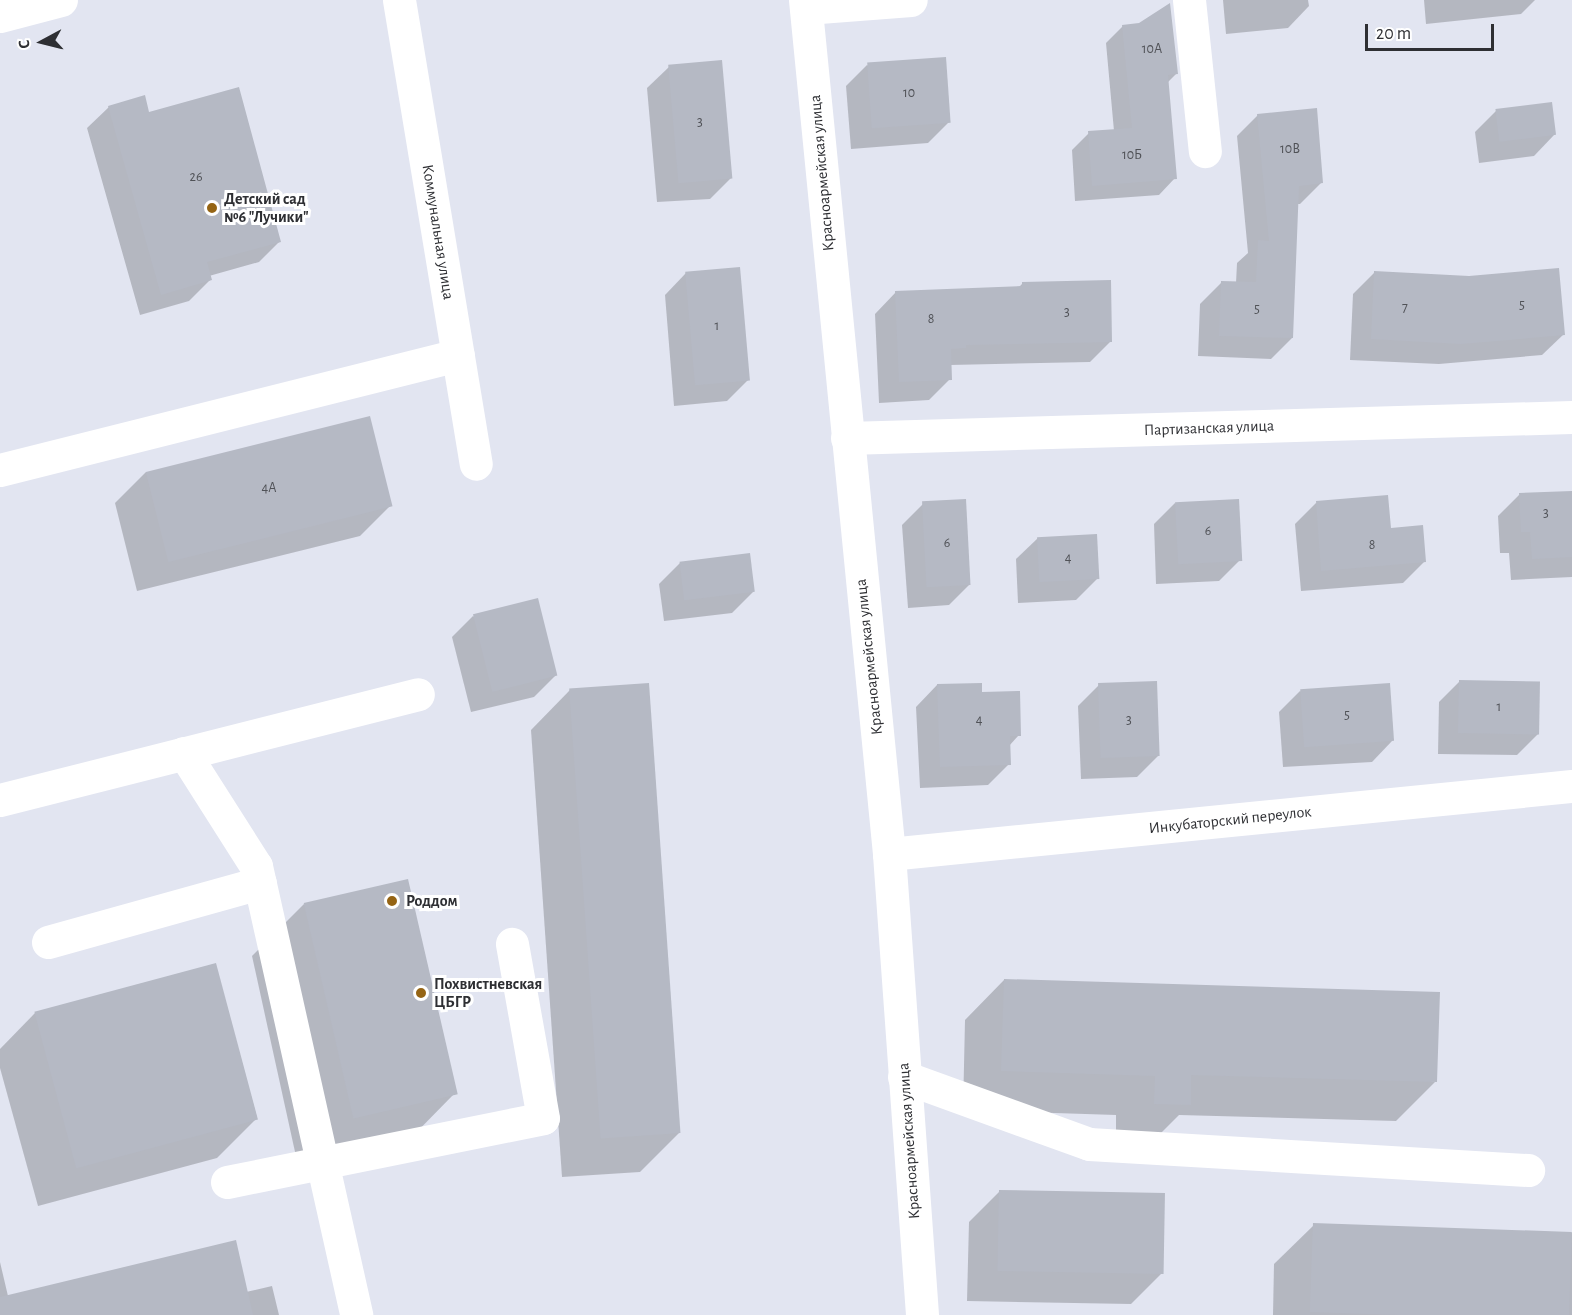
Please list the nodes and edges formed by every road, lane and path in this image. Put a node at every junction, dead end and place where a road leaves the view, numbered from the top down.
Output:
1 (61, 0) edge
2 (399, 0) edge
3 (911, 0) edge
4 (1189, 0) edge
5 (805, 4) edge
6 (0, 16) edge
7 (1205, 151) dead end
8 (458, 354) junction
9 (1572, 417) edge
10 (847, 438) junction
11 (476, 464) dead end
12 (0, 470) edge
13 (418, 694) dead end
14 (184, 753) junction
15 (1572, 786) edge
16 (0, 800) edge
17 (889, 854) junction
18 (260, 883) junction
19 (48, 942) dead end
20 (513, 944) dead end
21 (904, 1077) junction
22 (324, 1163) junction
23 (1528, 1170) dead end
24 (227, 1182) dead end
25 (356, 1315) edge
26 (922, 1315) edge

1 - 6 street
2 - 8 street, Коммунальная улица
3 - 5 street
4 - 7 street
5 - 10 street, Красноармейская улица
8 - 11 street, Коммунальная улица
8 - 12 street
9 - 10 street, Партизанская улица
10 - 17 street, Красноармейская улица
13 - 14 street
14 - 16 street
14 - 18 street
15 - 17 street, Инкубаторский переулок
17 - 21 street, Красноармейская улица
18 - 19 street
18 - 22 street
20 - 22 street
21 - 23 street
21 - 26 street, Красноармейская улица
22 - 24 street
22 - 25 street

